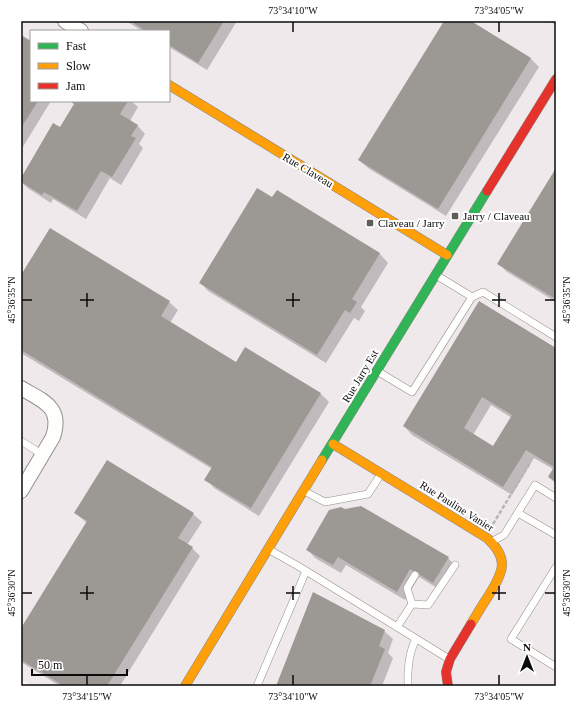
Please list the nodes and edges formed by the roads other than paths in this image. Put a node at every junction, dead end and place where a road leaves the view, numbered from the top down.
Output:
1 (65, 21) edge
2 (79, 30) edge
3 (556, 79) edge
4 (170, 86) edge
5 (448, 255) junction
6 (436, 275) junction
7 (472, 297) junction
8 (556, 337) edge
9 (377, 371) junction
10 (21, 388) edge
11 (21, 441) edge
12 (333, 444) junction
13 (43, 455) junction
14 (381, 474) junction
15 (21, 491) edge
16 (304, 491) junction
17 (556, 498) edge
18 (518, 513) junction
19 (556, 535) edge
20 (491, 542) junction
21 (268, 549) junction
22 (455, 565) dead end
23 (556, 567) edge
24 (306, 571) junction
25 (415, 575) dead end
26 (412, 604) junction
27 (398, 627) junction
28 (416, 639) junction
29 (450, 659) junction
30 (556, 667) edge
31 (185, 686) edge
32 (257, 686) edge
33 (408, 686) edge
34 (448, 686) edge

1 - 2 street
3 - 5 street, Rue Jarry Est
4 - 5 street, Rue Claveau
5 - 6 street, Rue Jarry Est
6 - 7 lane
6 - 9 street, Rue Jarry Est
7 - 8 lane
7 - 9 lane
9 - 12 street, Rue Jarry Est
10 - 13 street
11 - 13 lane
12 - 14 street, Rue Pauline Vanier
12 - 16 street, Rue Jarry Est
13 - 15 street
14 - 16 lane
14 - 20 street, Rue Pauline Vanier
16 - 21 street, Rue Jarry Est
17 - 18 lane
18 - 19 lane
18 - 20 lane
20 - 29 street, Rue Pauline Vanier
21 - 24 lane
21 - 31 street, Rue Jarry Est
22 - 26 lane
23 - 30 lane
24 - 27 lane
24 - 32 lane
25 - 26 lane
26 - 27 lane
27 - 28 lane
28 - 29 lane
28 - 33 lane
29 - 34 street, Rue Pauline Vanier

